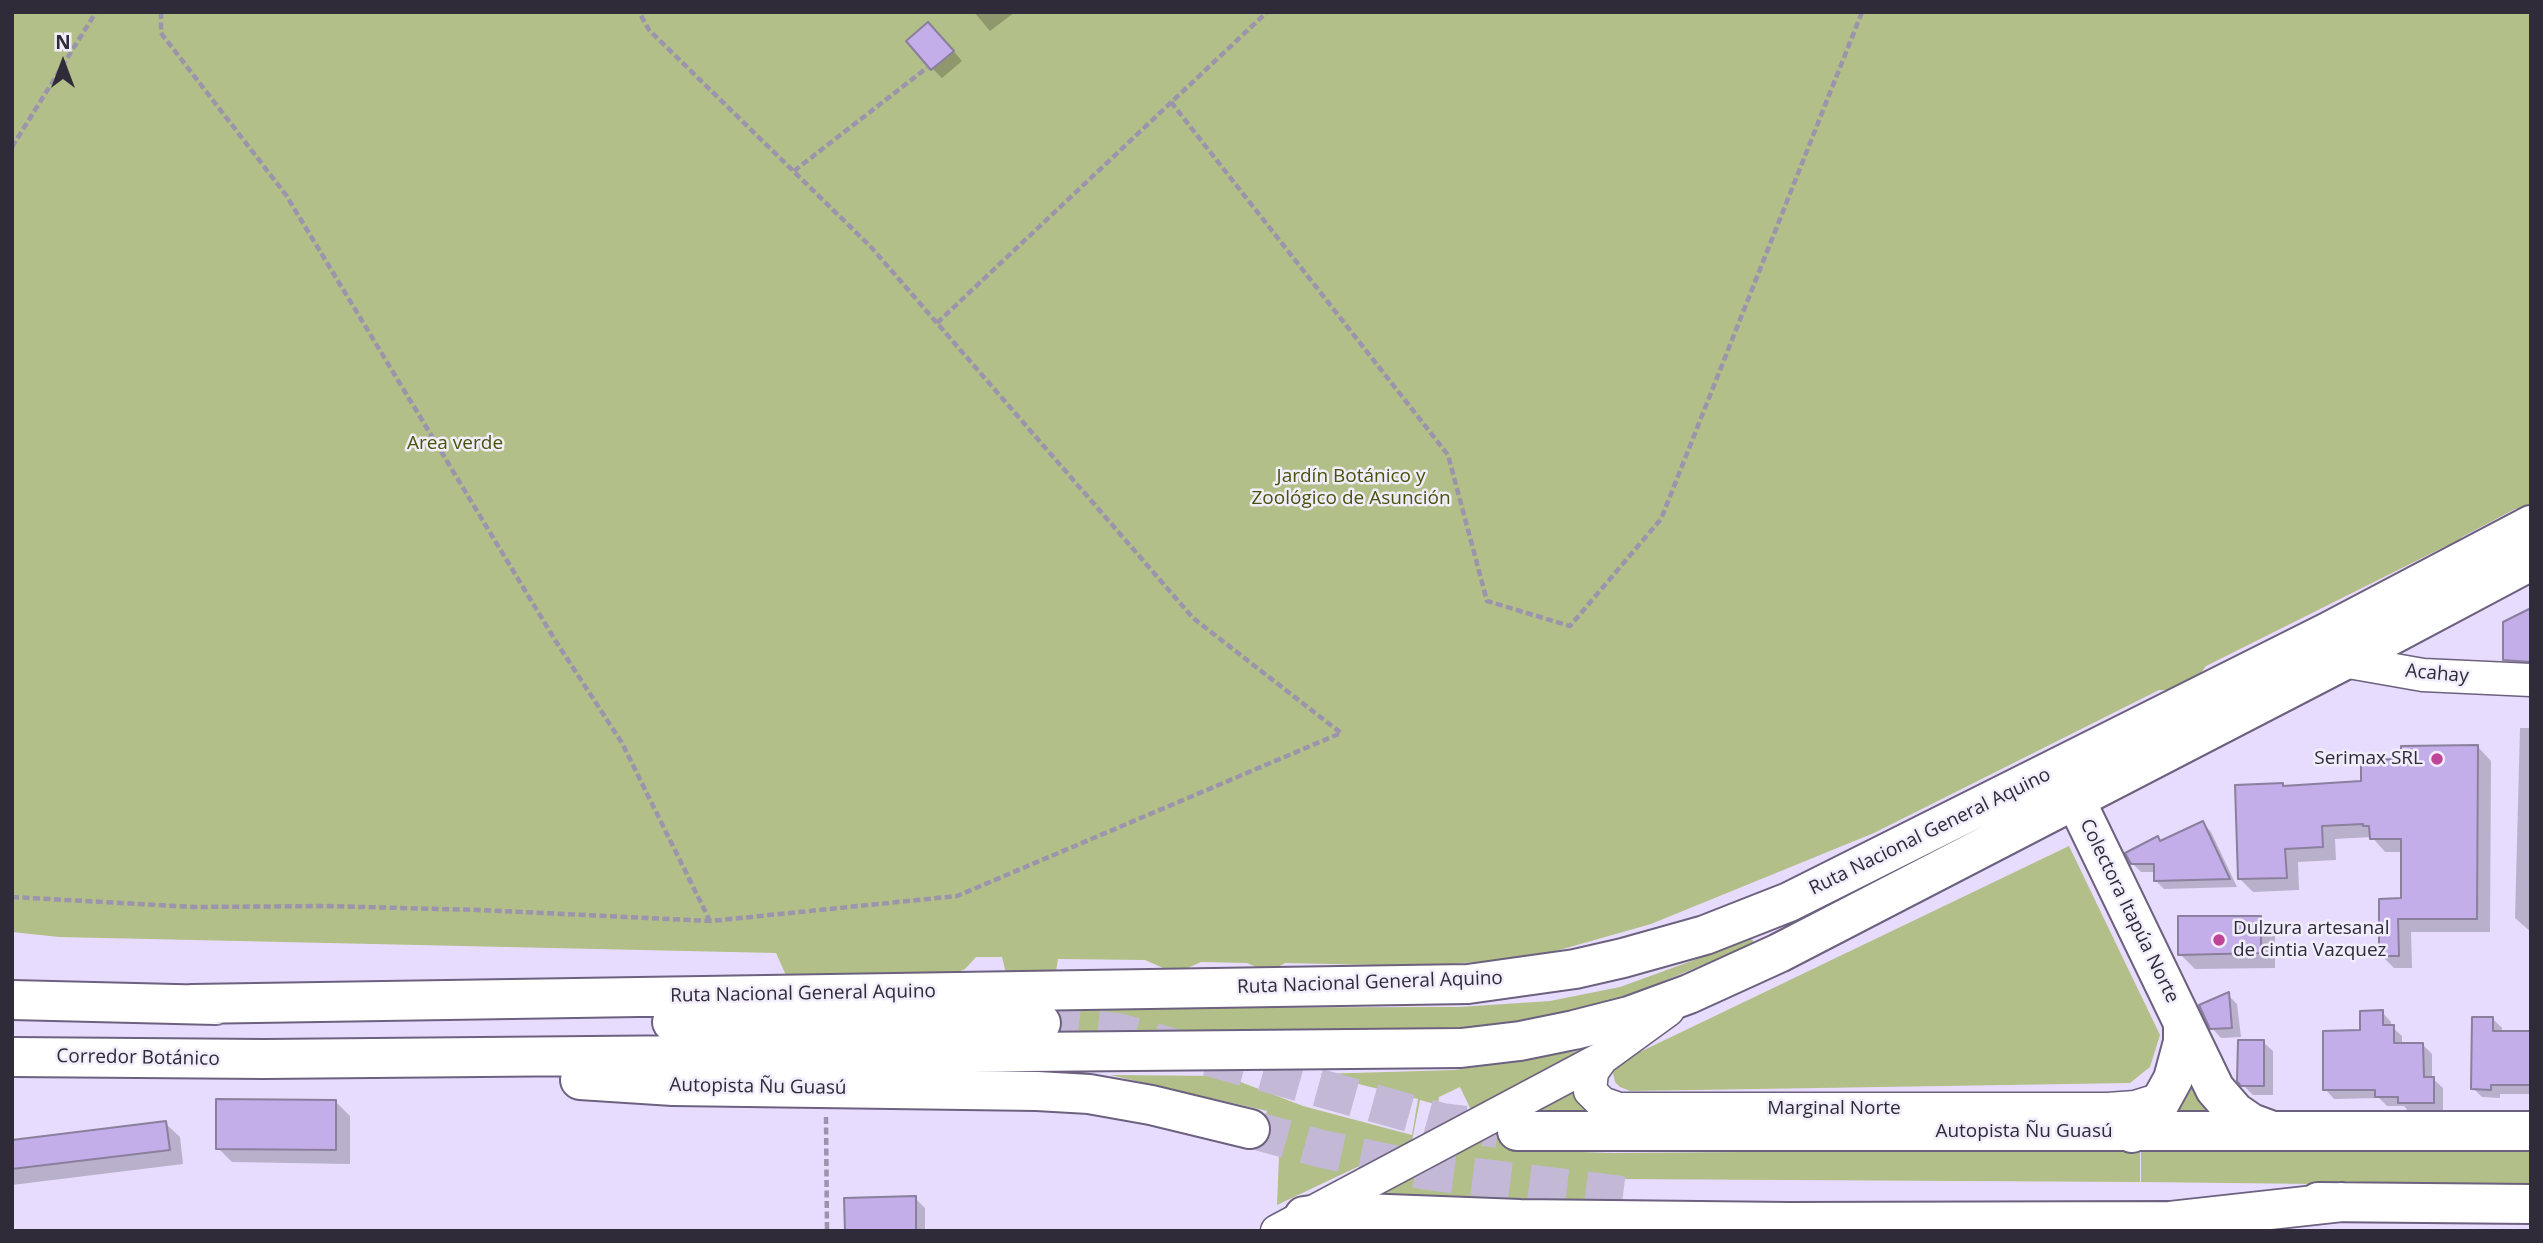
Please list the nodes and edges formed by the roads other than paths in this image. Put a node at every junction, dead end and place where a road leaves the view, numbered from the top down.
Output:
1 (2531, 525) edge
2 (2531, 561) edge
3 (2343, 661) junction
4 (2531, 680) edge
5 (2075, 799) junction
6 (1689, 994) junction
7 (12, 1000) edge
8 (192, 1004) junction
9 (1041, 1023) tunnel mouth
10 (2183, 1023) junction
11 (12, 1057) edge
12 (1602, 1058) junction
13 (264, 1059) junction
14 (2161, 1099) junction
15 (1250, 1129) tunnel mouth
16 (2270, 1130) junction
17 (1517, 1131) tunnel mouth
18 (2531, 1131) edge
19 (2132, 1133) junction
20 (1623, 1195) tunnel mouth
21 (2342, 1202) junction
22 (2531, 1204) edge
23 (1290, 1224) edge

1 - 8 main road, Ruta Nacional General Aquino
2 - 3 main road, Ruta Nacional General Aquino
3 - 4 street, Acahay
3 - 5 main road, Ruta Nacional General Aquino
5 - 6 main road, Ruta Nacional General Aquino
5 - 10 main road, Colectora Itapúa Norte
6 - 12 street
6 - 13 main road, Ruta Nacional General Aquino
7 - 8 main road
8 - 9 main road
10 - 14 main road, Colectora Itapúa Norte
10 - 16 main road, Colectora Itapúa Norte
11 - 13 main road, Corredor Botánico
12 - 14 street, Marginal Norte
12 - 23 street
13 - 15 main road, Autopista Ñu Guasú
14 - 19 main road, Colectora Itapúa Norte
16 - 18 main road, Autopista Ñu Guasú
16 - 19 main road, Autopista Ñu Guasú
17 - 19 main road, Autopista Ñu Guasú
20 - 21 main road
21 - 22 main road
21 - 23 main road

